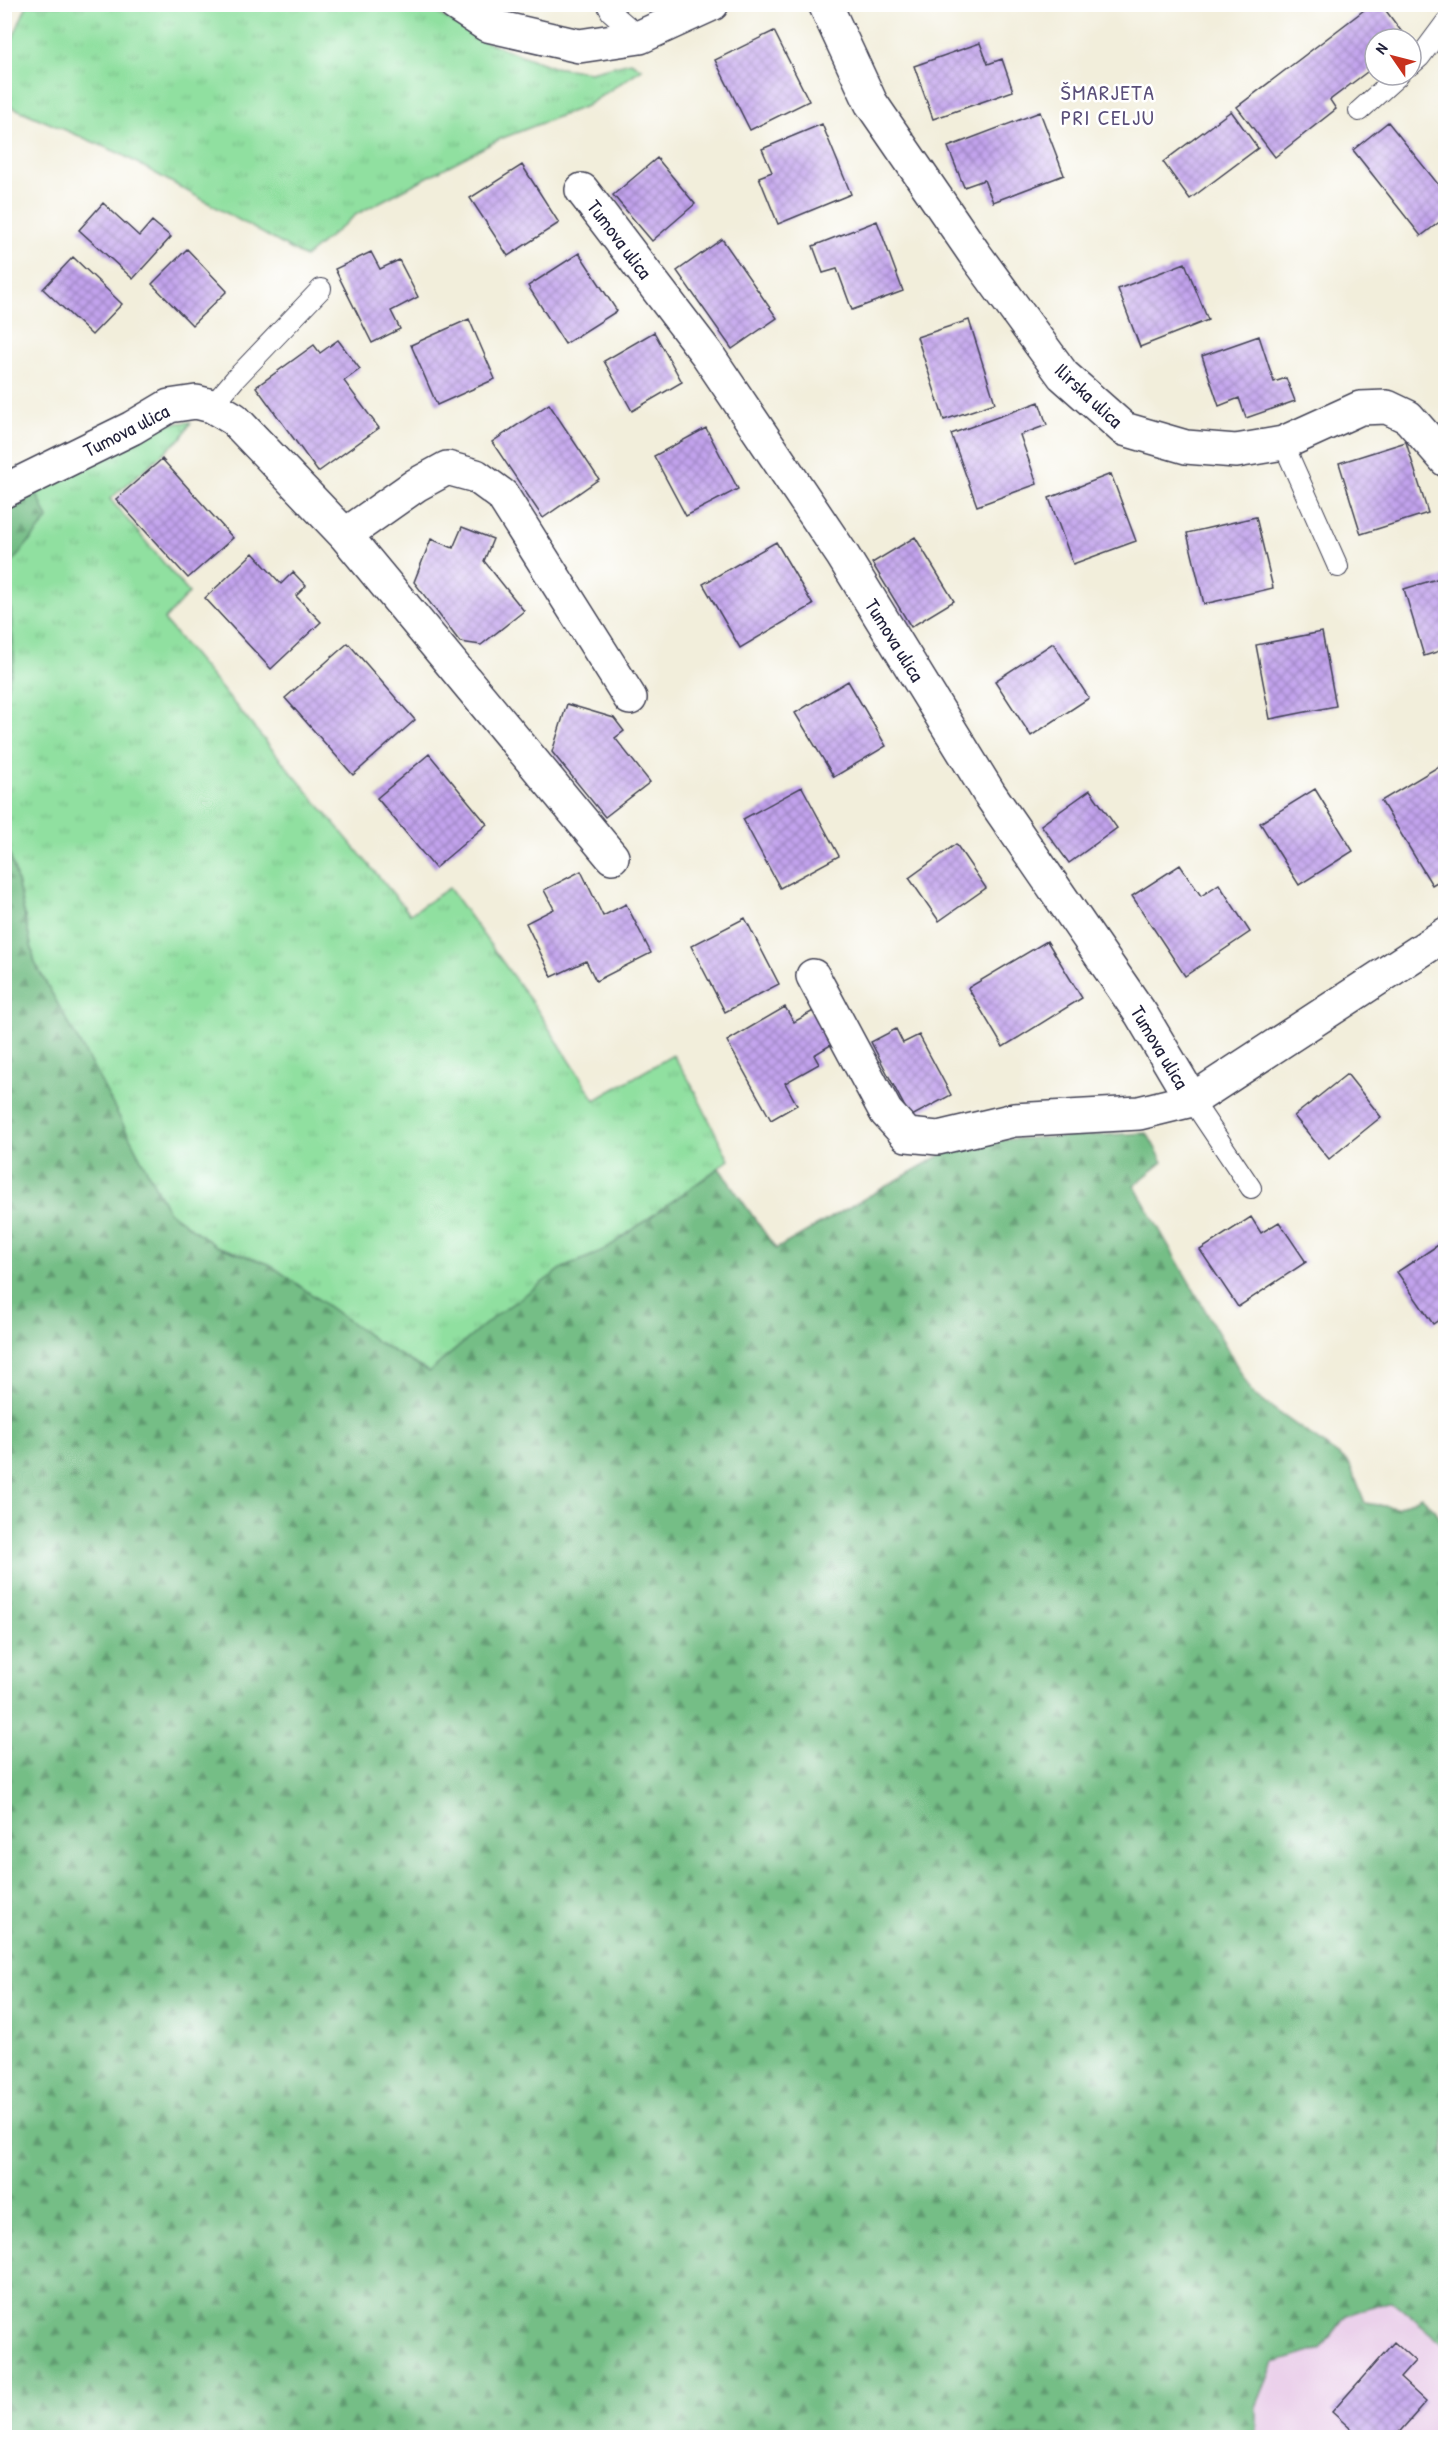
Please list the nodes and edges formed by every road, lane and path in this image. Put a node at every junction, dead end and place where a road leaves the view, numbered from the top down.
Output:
1 (454, 4) edge
2 (607, 4) edge
3 (712, 4) edge
4 (825, 4) edge
5 (1446, 22) edge
6 (640, 37) junction
7 (1423, 53) edge
8 (1386, 87) edge
9 (1359, 111) dead end
10 (582, 190) dead end
11 (321, 289) dead end
12 (212, 406) junction
13 (1283, 443) junction
14 (1446, 460) edge
15 (4, 491) edge
16 (345, 535) junction
17 (1338, 567) dead end
18 (630, 698) dead end
19 (612, 857) dead end
20 (1446, 934) edge
21 (813, 976) dead end
22 (1192, 1100) junction
23 (1251, 1188) dead end

1 - 6 street
2 - 6 lane
3 - 6 street
4 - 13 street, Ilirska ulica
5 - 7 lane
8 - 9 lane
10 - 22 street, Tumova ulica
11 - 12 lane
12 - 15 street, Tumova ulica
12 - 16 street, Tumova ulica
13 - 14 street, Ilirska ulica
13 - 17 lane
16 - 18 street
16 - 19 street, Tumova ulica
20 - 22 street, Tumova ulica
21 - 22 street, Tumova ulica
22 - 23 lane

